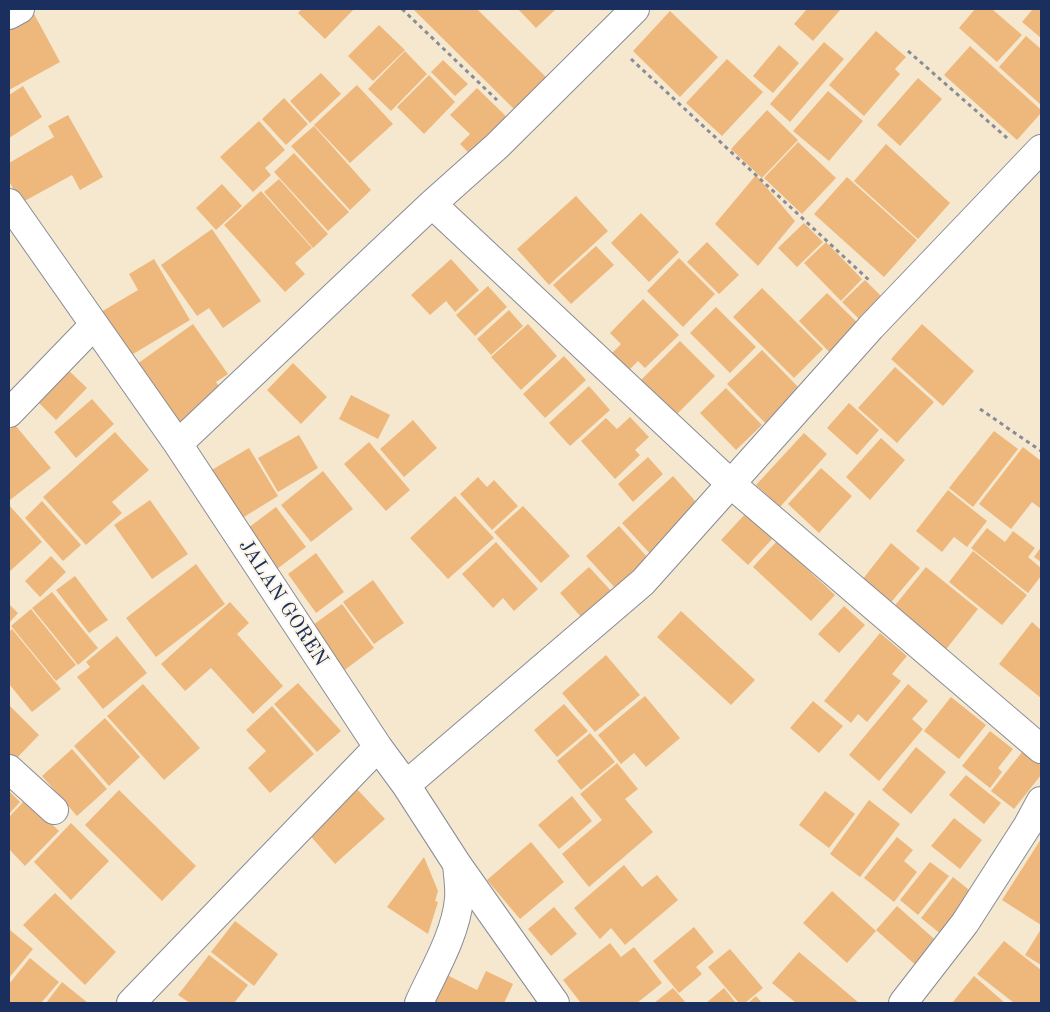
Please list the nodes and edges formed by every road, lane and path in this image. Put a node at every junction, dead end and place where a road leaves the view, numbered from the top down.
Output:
1 (20, 9) edge
2 (402, 9) edge
3 (635, 9) edge
4 (9, 15) edge
5 (607, 37) junction
6 (908, 51) dead end
7 (520, 123) junction
8 (1036, 154) edge
9 (9, 203) edge
10 (432, 204) junction
11 (894, 304) junction
12 (94, 325) junction
13 (980, 410) dead end
14 (9, 413) edge
15 (178, 444) junction
16 (1041, 451) edge
17 (731, 484) junction
18 (378, 747) junction
19 (1041, 748) edge
20 (9, 769) edge
21 (406, 785) junction
22 (1041, 801) edge
23 (54, 810) dead end
24 (457, 864) junction
25 (450, 934) junction
26 (507, 936) junction
27 (131, 1003) edge
28 (419, 1003) edge
29 (555, 1003) edge
30 (903, 1003) edge

1 - 4 street
2 - 7 path
3 - 5 street
5 - 7 street
5 - 11 path
6 - 8 path
7 - 10 street
8 - 11 street
9 - 12 street, JALAN GOREN
10 - 15 street
10 - 17 street
11 - 17 street
12 - 14 street
12 - 15 street, JALAN GOREN
13 - 16 path
15 - 18 street, JALAN GOREN
17 - 19 street
17 - 21 street
18 - 21 street, JALAN GOREN
18 - 27 street
20 - 23 street
21 - 24 street, JALAN GOREN
22 - 30 street
24 - 25 street
24 - 26 street, JALAN GOREN
25 - 26 street
25 - 28 street
26 - 29 street, JALAN GOREN

